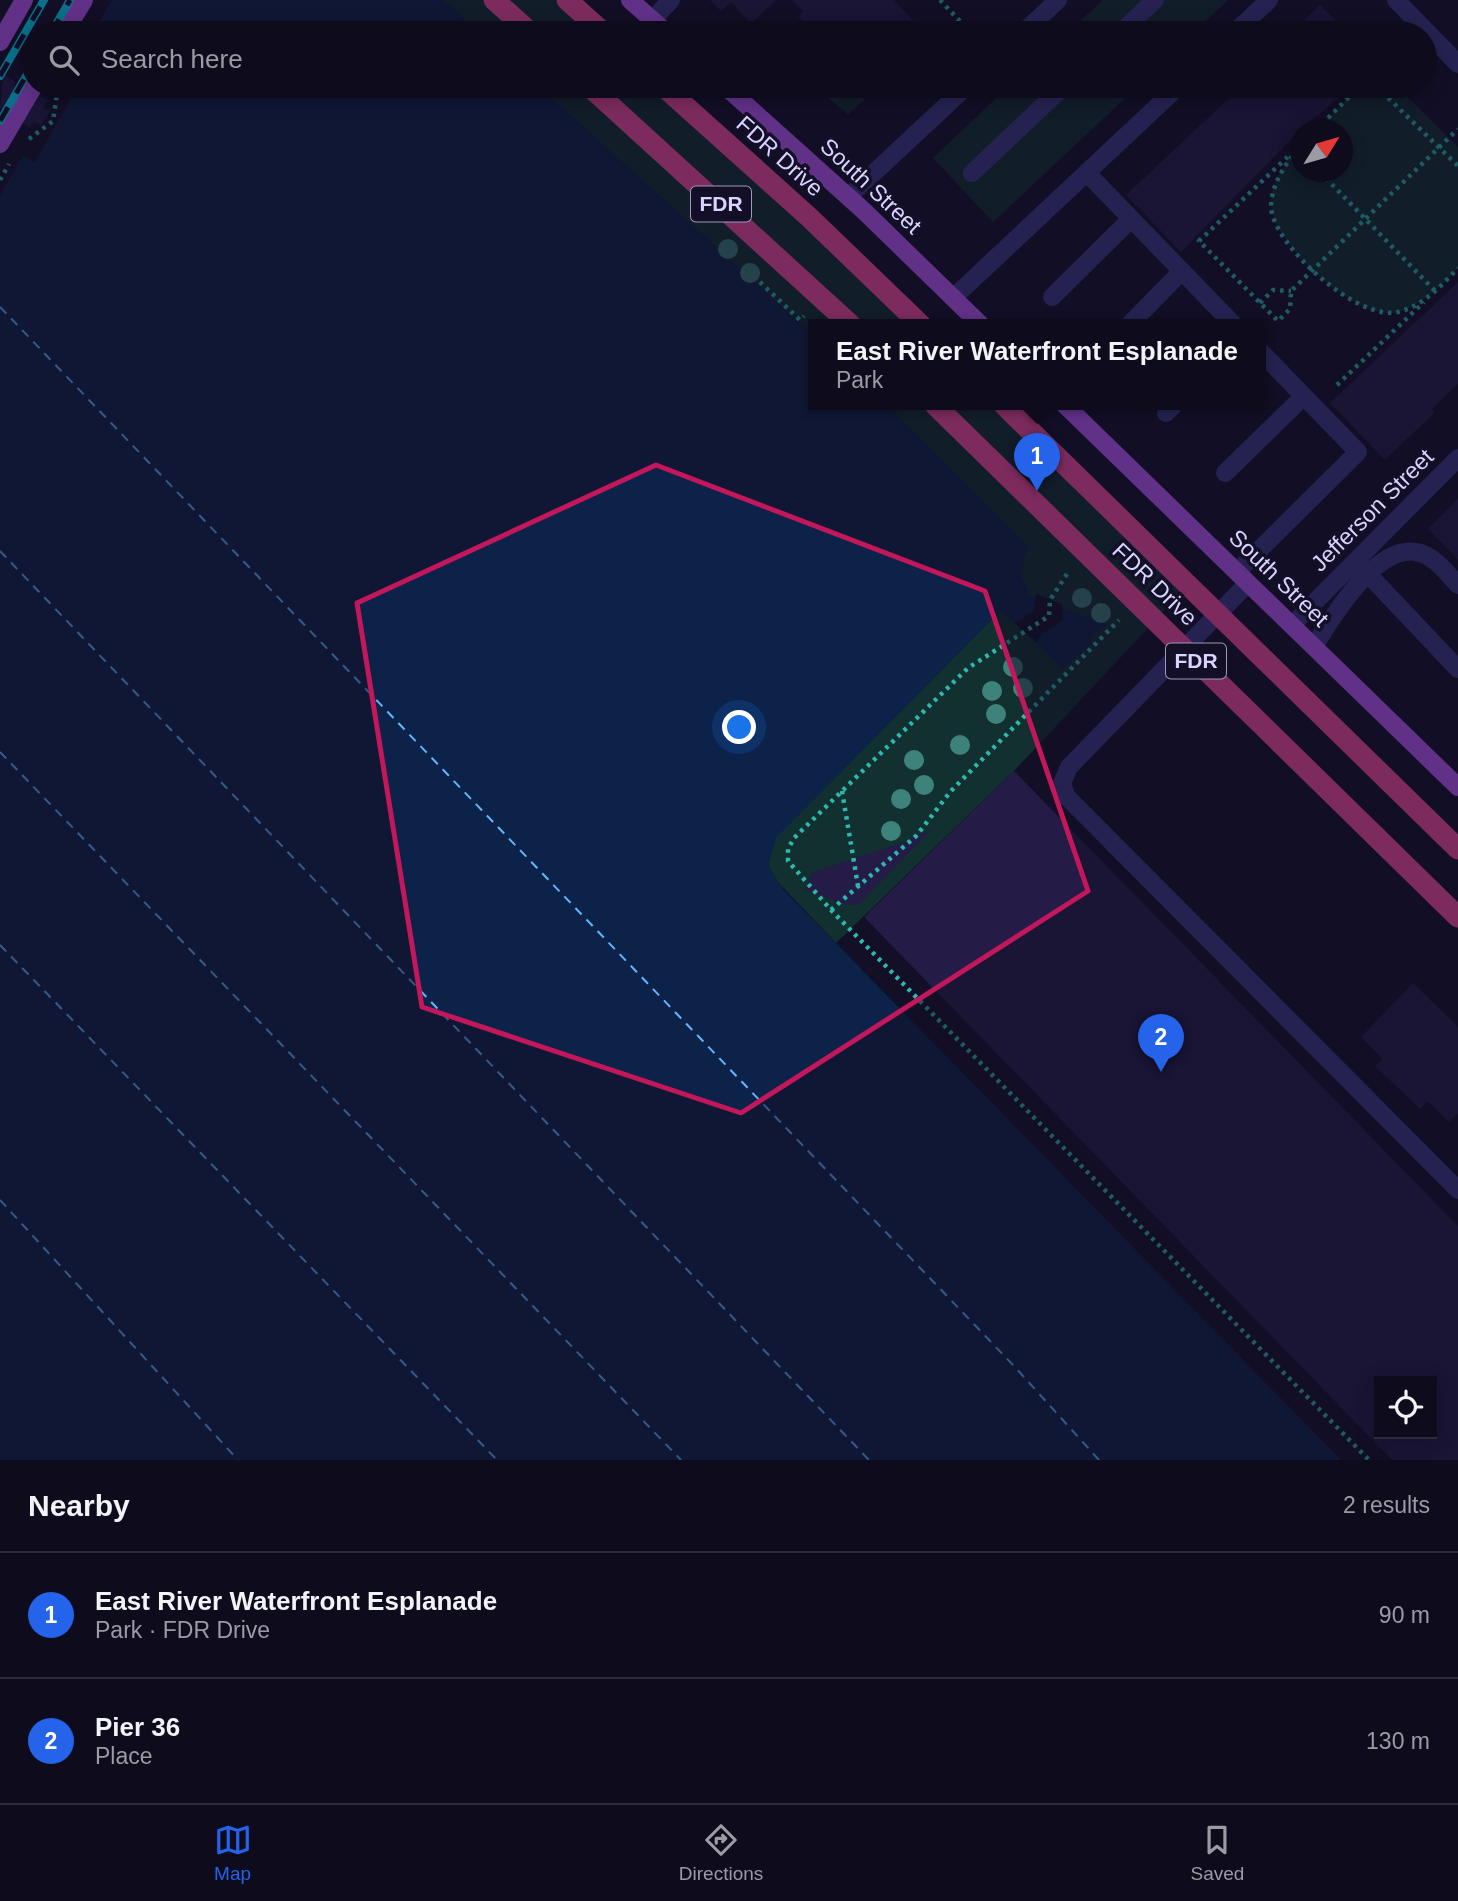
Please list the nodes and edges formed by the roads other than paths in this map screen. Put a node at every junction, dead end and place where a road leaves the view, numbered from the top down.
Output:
1 (24, 0) edge
2 (84, 0) edge
3 (494, 0) edge
4 (567, 0) edge
5 (630, 0) edge
6 (671, 0) edge
7 (1058, 0) edge
8 (1155, 0) edge
9 (1269, 0) edge
10 (1396, 0) edge
11 (652, 20) joint
12 (71, 21) edge
13 (518, 21) edge
14 (591, 21) edge
15 (1036, 21) edge
16 (1133, 21) edge
17 (1247, 21) edge
18 (1416, 21) edge
19 (0, 42) edge
20 (1437, 42) edge
21 (1458, 64) edge
22 (27, 98) edge
23 (602, 98) edge
24 (676, 98) edge
25 (738, 98) edge
26 (954, 98) edge
27 (1051, 98) edge
28 (1166, 98) edge
29 (0, 145) edge
30 (972, 173) dead end
31 (1087, 173) junction
32 (848, 197) junction
33 (1131, 219) junction
34 (1182, 271) junction
35 (1052, 297) dead end
36 (953, 298) junction
37 (844, 319) edge
38 (915, 319) edge
39 (975, 319) edge
40 (1135, 319) edge
41 (1228, 319) edge
42 (1266, 357) edge
43 (1304, 396) junction
44 (940, 410) edge
45 (1009, 410) edge
46 (1070, 410) edge
47 (1458, 458) edge
48 (1225, 473) dead end
49 (1368, 574) junction
50 (1243, 577) junction
51 (1458, 585) edge
52 (1292, 625) junction
53 (1314, 647) junction
54 (1458, 669) edge
55 (1458, 787) edge
56 (1458, 849) edge
57 (1458, 918) edge
58 (1458, 1190) edge

1 - 19 main road
2 - 12 main road
3 - 13 highway
4 - 14 highway
5 - 11 main road
6 - 11 street
7 - 15 street
8 - 16 street
9 - 17 street
10 - 18 street
20 - 21 street
22 - 29 main road
23 - 37 highway, FDR, bridge
24 - 38 highway, FDR Drive / FDR, bridge
25 - 32 main road, South Street
26 - 32 street
27 - 30 street
28 - 31 street
31 - 33 street
31 - 36 street
32 - 36 main road, South Street
33 - 34 street
33 - 35 street
34 - 40 street
34 - 41 street
36 - 39 main road, South Street
42 - 43 street
43 - 48 street
43 - 50 street
44 - 57 highway, FDR Drive / FDR, bridge
45 - 56 highway, FDR Drive / FDR, bridge
46 - 50 main road, South Street
47 - 52 street, Jefferson Street
49 - 51 street
49 - 53 street
49 - 54 street
50 - 52 main road, South Street
50 - 58 street
52 - 53 main road, South Street
53 - 55 main road, South Street

